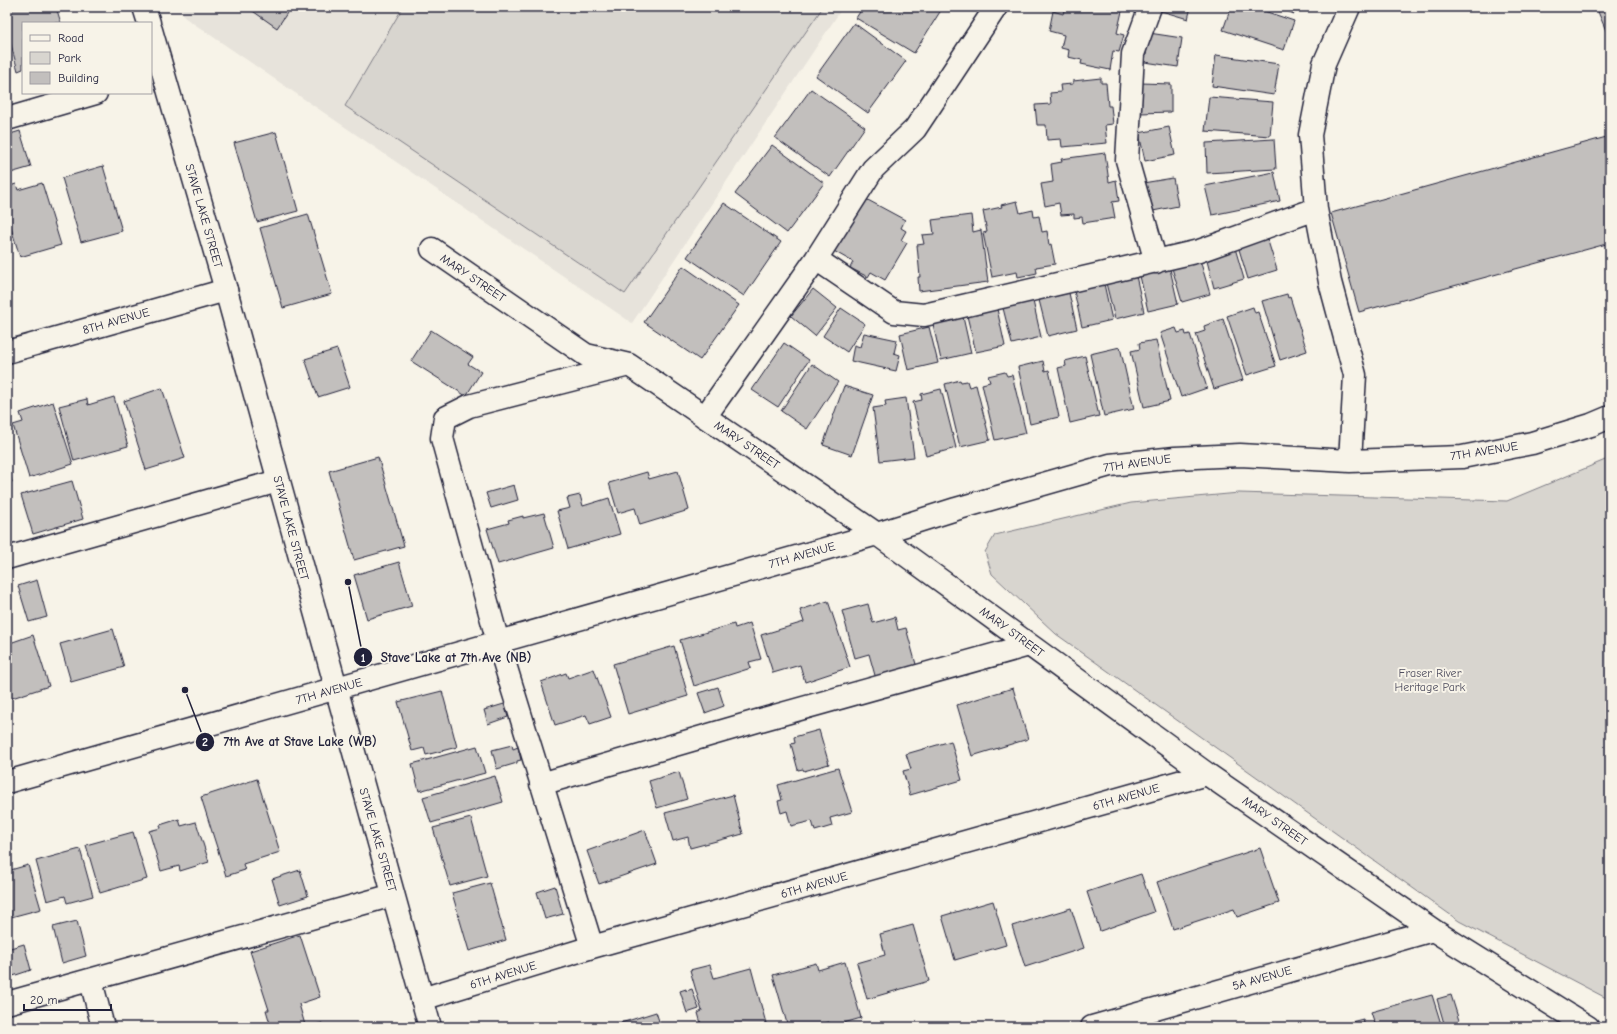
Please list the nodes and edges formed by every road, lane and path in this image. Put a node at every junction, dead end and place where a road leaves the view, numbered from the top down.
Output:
1 (144, 7) edge
2 (996, 7) edge
3 (1150, 7) edge
4 (1349, 7) edge
5 (149, 22) edge
6 (152, 38) edge
7 (157, 75) edge
8 (93, 94) edge
9 (7, 119) edge
10 (1316, 209) junction
11 (432, 249) dead end
12 (816, 259) junction
13 (1156, 262) junction
14 (226, 290) junction
15 (7, 352) edge
16 (629, 364) junction
17 (705, 416) junction
18 (1610, 418) edge
19 (1350, 461) junction
20 (278, 481) junction
21 (877, 534) junction
22 (7, 558) edge
23 (498, 642) junction
24 (1029, 645) junction
25 (336, 689) junction
26 (1207, 774) junction
27 (7, 782) edge
28 (541, 784) junction
29 (393, 895) junction
30 (1433, 930) junction
31 (592, 947) junction
32 (91, 981) junction
33 (422, 999) junction
34 (7, 1003) edge
35 (103, 1027) edge
36 (430, 1027) edge
37 (1092, 1027) edge
38 (1588, 1027) edge

1 - 5 street
2 - 12 street
3 - 13 street
4 - 10 street
6 - 7 street, STAVE LAKE STREET
7 - 14 street, STAVE LAKE STREET
8 - 9 street
10 - 13 street
10 - 19 street
11 - 16 street, MARY STREET
12 - 13 street
12 - 17 street
14 - 15 street, 8TH AVENUE
14 - 20 street, STAVE LAKE STREET
16 - 17 street, MARY STREET
16 - 23 street
17 - 21 street, MARY STREET
18 - 19 street, 7TH AVENUE
19 - 21 street, 7TH AVENUE
20 - 22 street
20 - 25 street, STAVE LAKE STREET
21 - 23 street, 7TH AVENUE
21 - 24 street, MARY STREET
23 - 25 street, 7TH AVENUE
23 - 28 street
24 - 26 street, MARY STREET
24 - 28 street
25 - 27 street, 7TH AVENUE
25 - 29 street, STAVE LAKE STREET
26 - 30 street, MARY STREET
26 - 31 street, 6TH AVENUE
28 - 31 street
29 - 32 street
29 - 33 street, STAVE LAKE STREET
30 - 37 street, 5A AVENUE
30 - 38 street, MARY STREET
31 - 33 street, 6TH AVENUE
32 - 34 street
32 - 35 street
33 - 36 street, STAVE LAKE STREET

